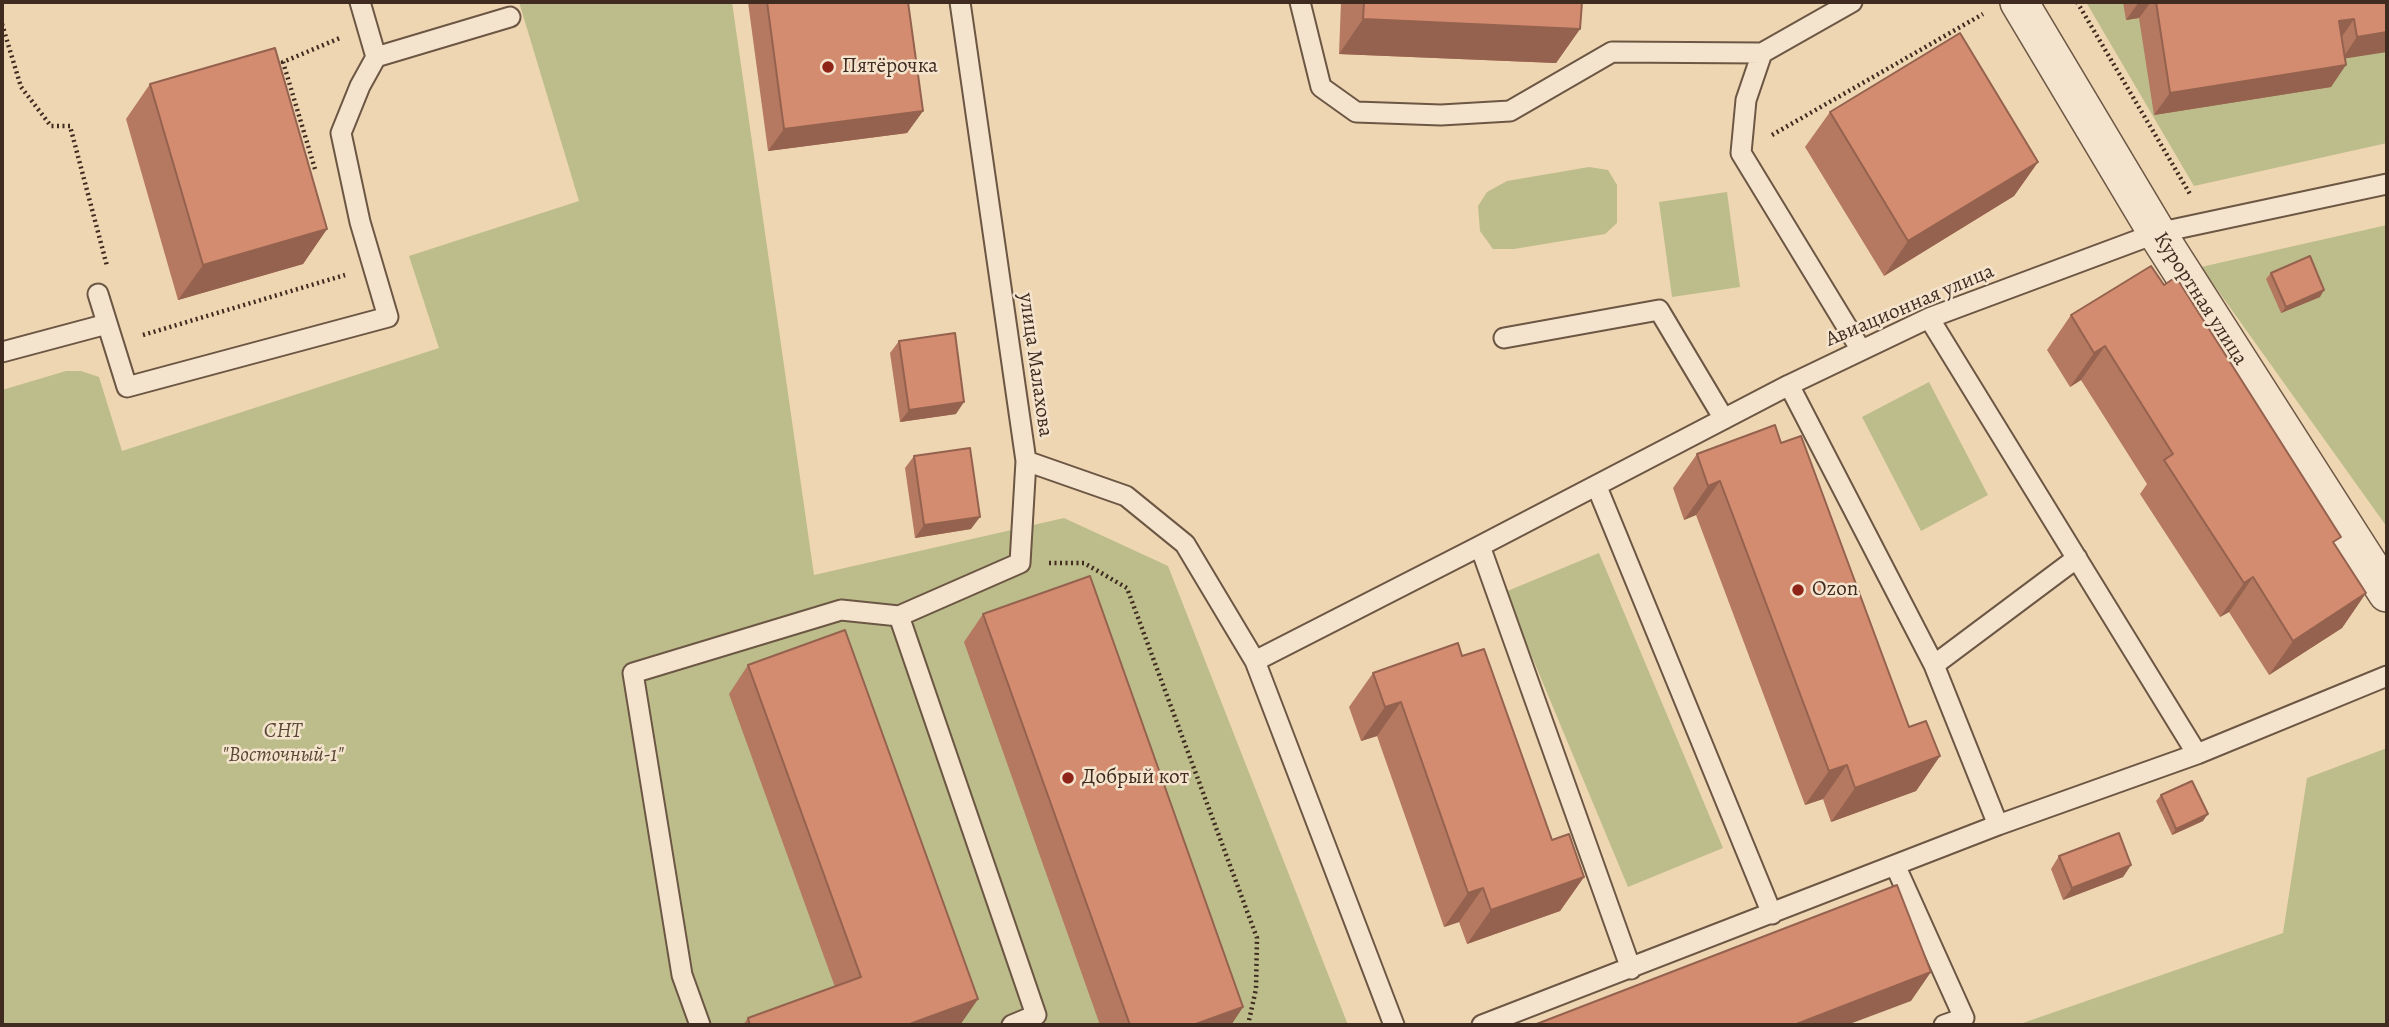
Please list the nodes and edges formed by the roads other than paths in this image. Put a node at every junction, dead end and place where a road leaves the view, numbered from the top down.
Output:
1 (360, 2) edge
2 (960, 2) edge
3 (1300, 2) edge
4 (1852, 2) edge
5 (2005, 5) edge
6 (510, 17) dead end
7 (1762, 53) junction
8 (376, 57) junction
9 (2387, 184) edge
10 (2157, 233) junction
11 (98, 294) dead end
12 (1929, 318) junction
13 (107, 324) junction
14 (1504, 338) dead end
15 (1861, 350) junction
16 (2, 352) edge
17 (1789, 385) junction
18 (1724, 419) junction
19 (1026, 461) junction
20 (1597, 487) junction
21 (1480, 546) junction
22 (2077, 558) junction
23 (2387, 593) edge
24 (899, 616) junction
25 (1255, 661) junction
26 (1934, 665) junction
27 (2387, 676) edge
28 (2197, 754) junction
29 (1998, 825) junction
30 (1895, 865) junction
31 (1772, 914) junction
32 (1631, 969) junction
33 (1038, 1020) edge
34 (700, 1025) edge
35 (1012, 1025) edge
36 (1394, 1025) edge
37 (1482, 1025) edge
38 (1944, 1025) edge

1 - 8 lane
2 - 19 lane, улица Малахова
3 - 7 lane
4 - 7 lane
5 - 10 street, Курортная улица
6 - 8 lane
7 - 15 lane
8 - 13 lane
9 - 10 lane, Авиационная улица
10 - 12 lane, Авиационная улица
10 - 23 street, Курортная улица
11 - 13 lane
12 - 15 lane, Авиационная улица
12 - 22 lane
13 - 16 lane
14 - 18 lane
15 - 17 lane, Авиационная улица
17 - 18 lane, Авиационная улица
17 - 26 lane
18 - 20 lane, Авиационная улица
19 - 24 lane
19 - 25 lane, улица Малахова
20 - 21 lane, Авиационная улица
20 - 31 lane
21 - 25 lane, Авиационная улица
21 - 32 lane
22 - 26 lane
22 - 28 lane
24 - 33 lane
24 - 34 lane
25 - 36 lane, улица Малахова
26 - 29 lane
27 - 28 lane
28 - 29 lane
29 - 30 lane
30 - 31 lane
30 - 38 lane
31 - 32 lane
32 - 37 lane
33 - 35 lane

